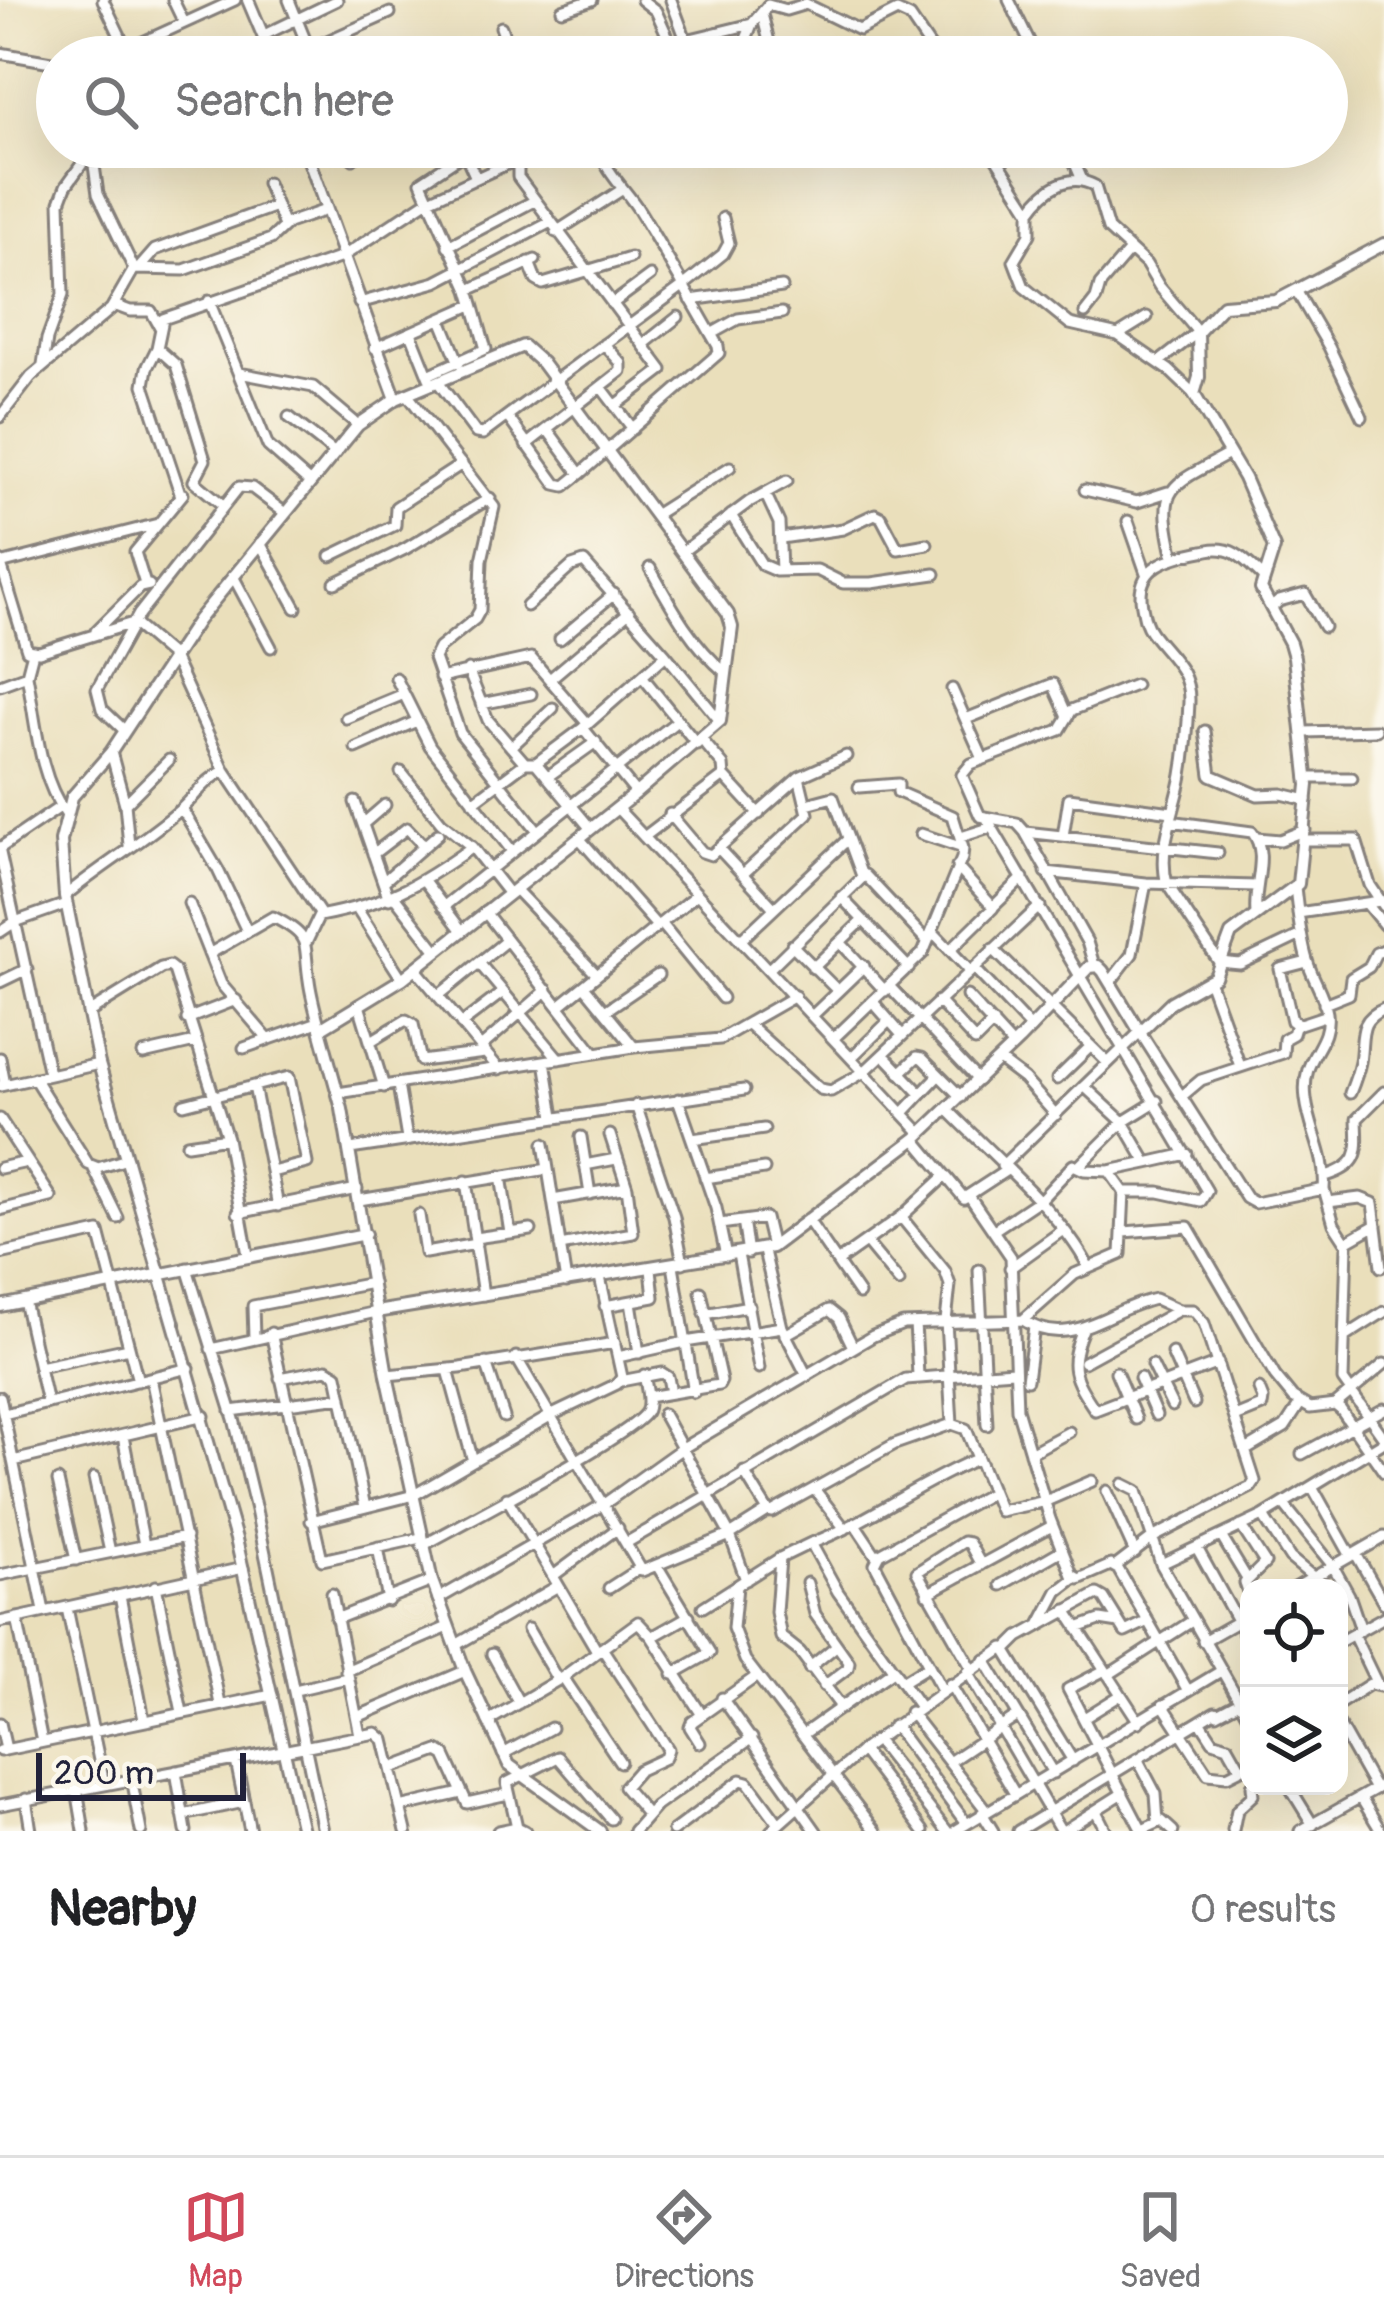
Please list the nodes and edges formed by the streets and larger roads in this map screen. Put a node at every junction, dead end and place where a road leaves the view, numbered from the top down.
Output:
1 (103, 0) edge
2 (173, 0) edge
3 (236, 0) edge
4 (248, 0) edge
5 (289, 0) edge
6 (338, 0) edge
7 (592, 0) edge
8 (642, 0) edge
9 (671, 0) edge
10 (1009, 0) edge
11 (766, 6) edge
12 (562, 10) dead end
13 (390, 13) dead end
14 (297, 20) junction
15 (184, 23) junction
16 (752, 24) junction
17 (501, 28) dead end
18 (264, 35) joint
19 (120, 36) edge
20 (160, 36) edge
21 (303, 36) edge
22 (344, 36) edge
23 (504, 36) edge
24 (667, 36) edge
25 (684, 36) edge
26 (702, 36) edge
27 (747, 36) edge
28 (770, 36) edge
29 (923, 36) edge
30 (1027, 36) edge
31 (0, 52) edge
32 (36, 59) edge
33 (78, 168) edge
34 (95, 168) edge
35 (311, 168) edge
36 (438, 168) edge
37 (473, 168) edge
38 (498, 168) edge
39 (518, 168) edge
40 (607, 168) edge
41 (1002, 168) edge
42 (1077, 168) edge
43 (476, 178) junction
44 (1082, 180) junction
45 (267, 183) dead end
46 (623, 189) junction
47 (427, 201) junction
48 (534, 201) junction
49 (276, 206) junction
50 (326, 210) junction
51 (1030, 211) junction
52 (723, 218) dead end
53 (284, 226) junction
54 (553, 227) junction
55 (1384, 244) edge
56 (448, 246) junction
57 (1130, 250) junction
58 (342, 256) junction
59 (630, 258) dead end
60 (137, 268) junction
61 (460, 271) junction
62 (587, 273) junction
63 (650, 276) dead end
64 (683, 286) junction
65 (782, 287) dead end
66 (469, 290) junction
67 (1297, 292) junction
68 (691, 300) junction
69 (209, 301) junction
70 (359, 303) junction
71 (611, 304) junction
72 (115, 305) junction
73 (472, 305) junction
74 (782, 313) dead end
75 (1085, 313) dead end
76 (678, 317) dead end
77 (1147, 317) dead end
78 (441, 319) junction
79 (629, 326) junction
80 (160, 327) junction
81 (1198, 332) junction
82 (411, 333) junction
83 (711, 334) junction
84 (1118, 335) junction
85 (604, 344) junction
86 (644, 344) junction
87 (157, 348) junction
88 (375, 348) junction
89 (1159, 362) junction
90 (459, 363) junction
91 (44, 364) junction
92 (239, 373) junction
93 (432, 380) junction
94 (555, 380) junction
95 (601, 386) junction
96 (1194, 394) junction
97 (402, 397) junction
98 (575, 406) junction
99 (615, 406) junction
100 (507, 416) junction
101 (0, 417) edge
102 (289, 417) dead end
103 (1362, 417) dead end
104 (358, 425) junction
105 (547, 429) junction
106 (633, 429) junction
107 (526, 445) junction
108 (607, 450) junction
109 (335, 453) junction
110 (1229, 454) junction
111 (462, 464) junction
112 (730, 466) dead end
113 (580, 474) junction
114 (194, 481) junction
115 (787, 482) dead end
116 (310, 483) junction
117 (1084, 490) dead end
118 (1168, 492) junction
119 (765, 493) junction
120 (182, 496) junction
121 (490, 498) junction
122 (224, 506) junction
123 (285, 513) junction
124 (656, 514) junction
125 (731, 515) junction
126 (1128, 521) dead end
127 (158, 524) junction
128 (781, 538) junction
129 (260, 543) junction
130 (927, 544) dead end
131 (682, 552) junction
132 (331, 556) dead end
133 (1174, 558) junction
134 (0, 563) edge
135 (650, 568) dead end
136 (782, 571) junction
137 (1146, 573) junction
138 (935, 574) dead end
139 (232, 576) junction
140 (1262, 576) junction
141 (335, 583) dead end
142 (145, 584) junction
143 (160, 586) junction
144 (614, 594) junction
145 (527, 606) dead end
146 (296, 608) dead end
147 (1271, 608) junction
148 (629, 612) junction
149 (134, 623) junction
150 (1324, 628) dead end
151 (96, 632) junction
152 (560, 639) dead end
153 (271, 647) dead end
154 (33, 652) junction
155 (666, 655) junction
156 (173, 657) junction
157 (468, 670) junction
158 (726, 673) junction
159 (27, 675) junction
160 (642, 676) junction
161 (396, 678) dead end
162 (440, 678) junction
163 (551, 678) junction
164 (0, 685) edge
165 (1135, 685) dead end
166 (952, 689) dead end
167 (404, 694) junction
168 (531, 694) dead end
169 (481, 704) junction
170 (553, 708) dead end
171 (1067, 716) junction
172 (346, 718) dead end
173 (966, 719) junction
174 (417, 721) junction
175 (677, 721) junction
176 (720, 721) junction
177 (586, 726) junction
178 (124, 730) junction
179 (1376, 730) dead end
180 (1205, 731) dead end
181 (1305, 732) junction
182 (596, 742) junction
183 (699, 742) junction
184 (511, 747) junction
185 (356, 748) dead end
186 (111, 752) junction
187 (846, 756) dead end
188 (983, 759) junction
189 (169, 760) dead end
190 (530, 763) junction
191 (616, 769) junction
192 (225, 771) junction
193 (401, 772) dead end
194 (724, 776) junction
195 (547, 777) junction
196 (798, 778) junction
197 (1307, 778) junction
198 (1352, 778) dead end
199 (501, 783) junction
200 (859, 787) dead end
201 (636, 793) junction
202 (1307, 800) junction
203 (355, 802) dead end
204 (473, 802) junction
205 (125, 804) junction
206 (807, 804) junction
207 (385, 805) dead end
208 (569, 805) junction
209 (182, 808) junction
210 (617, 808) junction
211 (63, 811) junction
212 (670, 814) junction
213 (760, 814) junction
214 (1171, 817) junction
215 (990, 823) junction
216 (363, 824) junction
217 (590, 830) junction
218 (538, 831) junction
219 (1025, 832) junction
220 (438, 834) dead end
221 (921, 834) dead end
222 (1305, 835) junction
223 (1064, 836) junction
224 (644, 837) junction
225 (579, 838) junction
226 (1257, 838) junction
227 (846, 841) junction
228 (962, 843) junction
229 (129, 845) junction
230 (1167, 845) junction
231 (424, 846) junction
232 (472, 848) junction
233 (718, 849) junction
234 (0, 851) edge
235 (512, 851) junction
236 (373, 854) junction
237 (1218, 854) dead end
238 (957, 867) junction
239 (489, 872) junction
240 (1046, 872) junction
241 (743, 874) junction
242 (862, 876) junction
243 (1023, 878) junction
244 (383, 882) junction
245 (425, 882) junction
246 (1146, 883) junction
247 (1167, 884) junction
248 (1256, 886) junction
249 (1295, 887) junction
250 (512, 892) junction
251 (697, 894) junction
252 (841, 897) junction
253 (392, 898) junction
254 (66, 900) junction
255 (189, 903) dead end
256 (1366, 903) junction
257 (5, 904) edge
258 (1382, 904) edge
259 (1040, 906) junction
260 (443, 907) junction
261 (774, 908) junction
262 (993, 908) junction
263 (357, 909) junction
264 (485, 913) junction
265 (1256, 913) junction
266 (1298, 913) junction
267 (321, 915) junction
268 (863, 920) junction
269 (15, 922) junction
270 (659, 924) junction
271 (1384, 926) edge
272 (247, 931) junction
273 (462, 931) junction
274 (0, 932) edge
275 (1301, 934) junction
276 (930, 936) junction
277 (507, 940) junction
278 (741, 940) junction
279 (307, 941) junction
280 (840, 942) junction
281 (792, 945) junction
282 (993, 949) junction
283 (950, 950) junction
284 (1384, 950) edge
285 (437, 951) junction
286 (209, 953) junction
287 (1219, 962) junction
288 (1307, 962) junction
289 (479, 963) junction
290 (1094, 965) junction
291 (863, 966) junction
292 (27, 968) junction
293 (415, 968) junction
294 (813, 968) junction
295 (909, 968) junction
296 (769, 969) junction
297 (972, 970) junction
298 (597, 975) junction
299 (658, 975) dead end
300 (1083, 976) junction
301 (402, 979) junction
302 (1209, 980) junction
303 (1111, 981) junction
304 (0, 982) edge
305 (584, 986) junction
306 (887, 989) junction
307 (547, 990) junction
308 (838, 991) junction
309 (503, 992) junction
310 (438, 996) junction
311 (795, 996) junction
312 (968, 996) dead end
313 (722, 998) dead end
314 (236, 1000) junction
315 (938, 1001) junction
316 (873, 1002) junction
317 (358, 1005) junction
318 (559, 1006) junction
319 (1052, 1007) junction
320 (1326, 1009) junction
321 (1384, 1010) edge
322 (605, 1011) junction
323 (88, 1013) junction
324 (520, 1013) junction
325 (812, 1016) junction
326 (187, 1019) junction
327 (919, 1019) junction
328 (889, 1021) junction
329 (993, 1023) junction
330 (461, 1024) junction
331 (749, 1024) junction
332 (1296, 1024) junction
333 (319, 1025) junction
334 (1031, 1028) junction
335 (1140, 1032) junction
336 (902, 1035) junction
337 (833, 1039) junction
338 (268, 1040) junction
339 (370, 1041) junction
340 (975, 1041) junction
341 (195, 1042) junction
342 (1013, 1046) junction
343 (1091, 1046) junction
344 (634, 1047) junction
345 (244, 1048) dead end
346 (1122, 1048) junction
347 (483, 1050) junction
348 (596, 1053) junction
349 (143, 1054) dead end
350 (883, 1054) junction
351 (0, 1058) edge
352 (851, 1058) junction
353 (956, 1058) junction
354 (559, 1059) junction
355 (999, 1060) junction
356 (545, 1061) junction
357 (1108, 1063) junction
358 (99, 1064) junction
359 (1240, 1066) junction
360 (499, 1069) junction
361 (303, 1071) dead end
362 (865, 1072) junction
363 (900, 1073) junction
364 (50, 1074) junction
365 (939, 1075) junction
366 (289, 1077) junction
367 (34, 1078) junction
368 (1057, 1079) dead end
369 (978, 1080) junction
370 (3, 1085) edge
371 (398, 1085) junction
372 (254, 1086) junction
373 (1084, 1086) junction
374 (384, 1087) junction
375 (744, 1090) dead end
376 (1384, 1092) edge
377 (1350, 1093) dead end
378 (338, 1094) junction
379 (920, 1094) junction
380 (1182, 1096) junction
381 (215, 1097) junction
382 (961, 1097) junction
383 (678, 1099) junction
384 (1157, 1100) junction
385 (184, 1104) dead end
386 (636, 1105) junction
387 (947, 1110) junction
388 (903, 1113) junction
389 (1056, 1114) junction
390 (554, 1117) junction
391 (0, 1120) edge
392 (1124, 1122) junction
393 (764, 1129) dead end
394 (610, 1135) dead end
395 (918, 1136) junction
396 (581, 1137) dead end
397 (227, 1138) junction
398 (407, 1139) junction
399 (692, 1139) junction
400 (187, 1144) dead end
401 (544, 1144) dead end
402 (350, 1149) junction
403 (1187, 1154) junction
404 (127, 1159) junction
405 (616, 1159) junction
406 (27, 1162) junction
407 (1147, 1163) junction
408 (585, 1165) junction
409 (93, 1167) junction
410 (1078, 1167) junction
411 (0, 1168) edge
412 (764, 1168) dead end
413 (1004, 1168) junction
414 (548, 1169) junction
415 (1228, 1169) junction
416 (1109, 1171) junction
417 (272, 1172) junction
418 (501, 1176) junction
419 (1326, 1176) junction
420 (944, 1177) junction
421 (705, 1178) junction
422 (466, 1180) junction
423 (1203, 1184) junction
424 (627, 1187) junction
425 (1324, 1190) junction
426 (1124, 1192) junction
427 (358, 1194) junction
428 (590, 1194) junction
429 (970, 1197) junction
430 (553, 1200) junction
431 (1036, 1202) junction
432 (1328, 1202) junction
433 (278, 1206) junction
434 (0, 1210) edge
435 (238, 1213) junction
436 (419, 1214) dead end
437 (901, 1216) junction
438 (118, 1218) dead end
439 (808, 1220) junction
440 (743, 1221) junction
441 (720, 1224) junction
442 (1376, 1226) junction
443 (532, 1229) dead end
444 (994, 1230) junction
445 (1063, 1230) junction
446 (1124, 1232) junction
447 (510, 1233) junction
448 (365, 1234) junction
449 (475, 1241) junction
450 (866, 1242) junction
451 (1346, 1242) junction
452 (560, 1246) junction
453 (768, 1249) junction
454 (0, 1253) edge
455 (738, 1254) junction
456 (248, 1255) junction
457 (837, 1262) junction
458 (678, 1264) junction
459 (1088, 1266) junction
460 (188, 1268) junction
461 (1010, 1268) junction
462 (1381, 1268) dead end
463 (651, 1269) junction
464 (979, 1270) dead end
465 (162, 1273) junction
466 (600, 1277) junction
467 (566, 1282) junction
468 (899, 1282) dead end
469 (372, 1283) junction
470 (112, 1285) junction
471 (701, 1292) dead end
472 (483, 1294) junction
473 (859, 1294) dead end
474 (24, 1301) junction
475 (631, 1302) junction
476 (0, 1306) edge
477 (605, 1306) junction
478 (748, 1306) junction
479 (1179, 1310) junction
480 (376, 1312) junction
481 (1384, 1312) edge
482 (705, 1314) junction
483 (980, 1319) junction
484 (946, 1321) junction
485 (1023, 1322) junction
486 (915, 1324) junction
487 (1083, 1329) junction
488 (753, 1331) junction
489 (784, 1331) junction
490 (271, 1333) junction
491 (1346, 1336) junction
492 (254, 1338) junction
493 (709, 1338) junction
494 (615, 1342) junction
495 (685, 1342) junction
496 (853, 1347) junction
497 (129, 1348) junction
498 (211, 1348) junction
499 (639, 1353) junction
500 (1172, 1353) dead end
501 (618, 1357) junction
502 (516, 1358) junction
503 (1084, 1362) dead end
504 (486, 1363) junction
505 (1218, 1363) junction
506 (1384, 1364) edge
507 (1152, 1365) dead end
508 (39, 1367) junction
509 (189, 1368) junction
510 (759, 1368) dead end
511 (448, 1370) junction
512 (1013, 1371) junction
513 (1117, 1372) dead end
514 (983, 1374) junction
515 (387, 1375) junction
516 (644, 1375) junction
517 (949, 1375) junction
518 (807, 1376) junction
519 (919, 1376) junction
520 (1183, 1377) junction
521 (151, 1378) junction
522 (280, 1378) junction
523 (1140, 1378) dead end
524 (1027, 1379) dead end
525 (138, 1381) junction
526 (621, 1381) junction
527 (1163, 1385) junction
528 (1258, 1389) dead end
529 (1347, 1391) junction
530 (694, 1392) junction
531 (1146, 1392) junction
532 (671, 1393) junction
533 (0, 1397) edge
534 (342, 1397) junction
535 (648, 1397) junction
536 (1128, 1400) junction
537 (47, 1403) junction
538 (1194, 1403) dead end
539 (286, 1404) junction
540 (1300, 1404) junction
541 (1335, 1405) junction
542 (1172, 1406) dead end
543 (1384, 1409) edge
544 (231, 1411) junction
545 (4, 1414) junction
546 (663, 1414) dead end
547 (1156, 1415) dead end
548 (204, 1416) junction
549 (550, 1416) junction
550 (504, 1417) dead end
551 (1235, 1417) junction
552 (1371, 1417) junction
553 (1136, 1419) dead end
554 (952, 1424) junction
555 (987, 1424) dead end
556 (1354, 1426) junction
557 (164, 1428) junction
558 (1069, 1432) dead end
559 (123, 1436) junction
560 (1384, 1440) edge
561 (681, 1449) junction
562 (1246, 1450) junction
563 (1370, 1451) junction
564 (1030, 1454) junction
565 (1302, 1454) dead end
566 (576, 1459) junction
567 (977, 1459) junction
568 (13, 1461) junction
569 (473, 1461) junction
570 (744, 1472) junction
571 (1384, 1472) edge
572 (94, 1478) dead end
573 (58, 1481) dead end
574 (1092, 1481) dead end
575 (1123, 1484) dead end
576 (1312, 1488) junction
577 (814, 1490) junction
578 (1106, 1491) dead end
579 (991, 1493) junction
580 (706, 1494) junction
581 (414, 1495) junction
582 (507, 1498) junction
583 (1046, 1501) junction
584 (604, 1504) junction
585 (1284, 1505) junction
586 (365, 1507) junction
587 (768, 1511) junction
588 (1263, 1516) junction
589 (311, 1521) junction
590 (850, 1526) junction
591 (1052, 1526) junction
592 (1241, 1526) junction
593 (617, 1528) junction
594 (730, 1535) junction
595 (1222, 1536) junction
596 (187, 1537) junction
597 (1154, 1537) junction
598 (1384, 1537) edge
599 (421, 1542) junction
600 (626, 1543) junction
601 (536, 1544) junction
602 (812, 1544) junction
603 (144, 1545) junction
604 (378, 1547) junction
605 (1197, 1548) junction
606 (1062, 1550) junction
607 (110, 1552) junction
608 (1135, 1553) junction
609 (1354, 1555) junction
610 (877, 1557) junction
611 (780, 1558) junction
612 (76, 1560) junction
613 (1161, 1564) junction
614 (981, 1565) junction
615 (1116, 1566) junction
616 (658, 1567) junction
617 (1333, 1567) junction
618 (36, 1568) junction
619 (243, 1568) junction
620 (640, 1568) junction
621 (0, 1575) edge
622 (1313, 1577) junction
623 (1075, 1578) junction
624 (193, 1579) junction
625 (1247, 1579) joint
626 (1310, 1579) edge
627 (1337, 1579) edge
628 (432, 1581) junction
629 (555, 1581) junction
630 (742, 1583) junction
631 (807, 1583) dead end
632 (834, 1584) junction
633 (1001, 1585) dead end
634 (156, 1586) junction
635 (609, 1588) dead end
636 (332, 1594) dead end
637 (927, 1594) junction
638 (120, 1596) junction
639 (811, 1598) junction
640 (438, 1599) junction
641 (388, 1601) junction
642 (1384, 1603) edge
643 (703, 1607) dead end
644 (67, 1608) junction
645 (1348, 1608) edge
646 (1066, 1610) junction
647 (44, 1611) junction
648 (689, 1616) junction
649 (1384, 1617) edge
650 (17, 1618) junction
651 (336, 1619) junction
652 (1192, 1621) junction
653 (0, 1622) edge
654 (1148, 1622) junction
655 (1238, 1622) junction
656 (1119, 1623) junction
657 (1040, 1624) junction
658 (1240, 1626) edge
659 (448, 1627) junction
660 (1077, 1628) junction
661 (528, 1629) dead end
662 (1357, 1632) junction
663 (1348, 1636) edge
664 (652, 1637) junction
665 (1159, 1641) junction
666 (1203, 1641) junction
667 (456, 1646) junction
668 (836, 1646) junction
669 (600, 1649) junction
670 (1007, 1649) junction
671 (492, 1654) dead end
672 (985, 1660) junction
673 (928, 1666) junction
674 (809, 1668) junction
675 (894, 1670) junction
676 (970, 1670) junction
677 (465, 1671) junction
678 (1221, 1671) junction
679 (1106, 1672) junction
680 (346, 1674) junction
681 (673, 1674) junction
682 (757, 1676) junction
683 (560, 1678) junction
684 (902, 1682) junction
685 (824, 1686) junction
686 (1380, 1686) edge
687 (946, 1687) junction
688 (1187, 1689) junction
689 (295, 1690) junction
690 (272, 1695) junction
691 (1240, 1695) edge
692 (1121, 1696) junction
693 (1348, 1697) edge
694 (722, 1698) junction
695 (1240, 1702) edge
696 (519, 1703) junction
697 (220, 1704) junction
698 (1163, 1705) junction
699 (842, 1708) junction
700 (915, 1709) junction
701 (182, 1712) junction
702 (701, 1715) junction
703 (1018, 1716) junction
704 (357, 1717) junction
705 (1084, 1718) junction
706 (144, 1720) junction
707 (488, 1721) junction
708 (1200, 1721) junction
709 (1139, 1722) junction
710 (0, 1723) edge
711 (894, 1725) junction
712 (1001, 1727) junction
713 (551, 1728) dead end
714 (92, 1732) junction
715 (1180, 1733) junction
716 (361, 1735) junction
717 (802, 1735) junction
718 (752, 1738) junction
719 (983, 1739) junction
720 (1348, 1739) edge
721 (876, 1740) junction
722 (42, 1742) junction
723 (700, 1743) dead end
724 (306, 1744) junction
725 (1100, 1745) junction
726 (286, 1748) junction
727 (3, 1750) edge
728 (862, 1750) junction
729 (503, 1754) junction
730 (1073, 1760) junction
731 (1138, 1760) junction
732 (236, 1761) junction
733 (1240, 1761) edge
734 (620, 1762) dead end
735 (949, 1762) junction
736 (392, 1768) junction
737 (1240, 1770) edge
738 (176, 1771) junction
739 (1053, 1773) junction
740 (520, 1774) junction
741 (1115, 1775) junction
742 (835, 1777) junction
743 (131, 1778) junction
744 (1035, 1783) junction
745 (104, 1784) junction
746 (1380, 1787) edge
747 (77, 1789) junction
748 (1123, 1792) junction
749 (461, 1793) junction
750 (508, 1794) junction
751 (1016, 1794) junction
752 (1253, 1795) edge
753 (1295, 1795) edge
754 (1361, 1798) junction
755 (26, 1799) junction
756 (244, 1802) junction
757 (0, 1804) edge
758 (800, 1806) junction
759 (400, 1807) junction
760 (1096, 1811) junction
761 (984, 1812) junction
762 (1051, 1813) junction
763 (647, 1814) junction
764 (183, 1815) junction
765 (1330, 1816) junction
766 (611, 1820) dead end
767 (1158, 1822) junction
768 (966, 1823) junction
769 (1313, 1825) junction
770 (775, 1827) edge
771 (517, 1829) edge
772 (250, 1830) edge
773 (1142, 1830) edge
774 (1233, 1830) edge
775 (31, 1831) edge
776 (84, 1831) edge
777 (141, 1831) edge
778 (186, 1831) edge
779 (236, 1831) edge
780 (302, 1831) edge
781 (323, 1831) edge
782 (406, 1831) edge
783 (498, 1831) edge
784 (600, 1831) edge
785 (634, 1831) edge
786 (673, 1831) edge
787 (817, 1831) edge
788 (876, 1831) edge
789 (923, 1831) edge
790 (951, 1831) edge
791 (993, 1831) edge
792 (1018, 1831) edge
793 (1062, 1831) edge
794 (1106, 1831) edge
795 (1173, 1831) edge
796 (1223, 1831) edge
797 (1300, 1831) edge
798 (1340, 1831) edge
799 (1383, 1831) edge

1 - 19 street
2 - 15 street
3 - 15 street
4 - 18 street
5 - 14 street
6 - 14 street
7 - 12 street
8 - 24 street
9 - 25 street
10 - 30 street
11 - 16 street
11 - 28 street
11 - 29 street
13 - 22 street
14 - 18 street
14 - 21 street
15 - 20 street
16 - 26 street
16 - 27 street
17 - 23 street
31 - 32 street
33 - 91 street
34 - 60 street
35 - 50 street
36 - 47 street
37 - 43 street
38 - 43 street
39 - 48 street
40 - 46 street
41 - 51 street
42 - 44 street
43 - 47 street
44 - 51 street
44 - 57 street
45 - 49 street
46 - 54 street
46 - 64 street
47 - 56 street
47 - 58 street
48 - 54 street
48 - 56 street
49 - 53 street
49 - 60 street
50 - 53 street
50 - 58 street
51 - 84 street
52 - 64 street
53 - 60 street
54 - 61 street
54 - 62 street
55 - 67 street
56 - 61 street
57 - 75 street
57 - 81 street
58 - 69 street
58 - 70 street
59 - 62 street
60 - 72 street
61 - 66 street
61 - 70 street
62 - 66 street
62 - 71 street
63 - 71 street
64 - 68 street
64 - 79 street
65 - 68 street
66 - 73 street
67 - 81 street
67 - 103 street
68 - 83 street
69 - 80 street
69 - 92 street
70 - 88 street
71 - 79 street
72 - 80 street
72 - 91 street
73 - 78 street
73 - 90 street
74 - 83 street
76 - 86 street
77 - 84 street
78 - 82 street
78 - 90 street
79 - 85 street
79 - 86 street
80 - 87 street
81 - 89 street
81 - 96 street
82 - 88 street
82 - 93 street
83 - 106 street
84 - 89 street
85 - 94 street
85 - 95 street
86 - 99 street
87 - 114 street
87 - 120 street
88 - 97 street
89 - 96 street
90 - 93 street
91 - 101 street
92 - 104 street
92 - 116 street
93 - 94 street
93 - 97 street
93 - 100 street
94 - 98 street
94 - 100 street
95 - 98 street
95 - 99 street
96 - 110 street
97 - 104 street
97 - 111 street
98 - 105 street
98 - 108 street
99 - 106 street
100 - 107 street
102 - 109 street
104 - 109 street
105 - 107 street
105 - 113 street
106 - 108 street
107 - 113 street
108 - 113 street
108 - 124 street
109 - 116 street
110 - 118 street
110 - 140 street
111 - 121 street
111 - 132 street
112 - 124 street
114 - 120 street
114 - 122 street
115 - 119 street
116 - 123 street
117 - 118 street
118 - 133 street
119 - 125 street
119 - 128 street
120 - 127 street
121 - 141 street
121 - 162 street
122 - 123 street
122 - 143 street
123 - 129 street
124 - 131 street
125 - 131 street
125 - 136 street
126 - 137 street
127 - 134 street
127 - 142 street
128 - 130 street
128 - 136 street
129 - 139 street
129 - 146 street
131 - 158 street
133 - 137 street
133 - 140 street
134 - 154 street
135 - 158 street
136 - 138 street
137 - 214 street
139 - 153 street
139 - 156 street
140 - 147 street
142 - 143 street
142 - 151 street
143 - 149 street
144 - 145 street
144 - 148 street
144 - 152 street
147 - 150 street
147 - 181 street
148 - 155 street
148 - 163 street
149 - 151 street
149 - 156 street
149 - 178 street
151 - 154 street
154 - 159 street
155 - 160 street
155 - 176 street
156 - 178 street
156 - 192 street
157 - 162 street
157 - 163 street
157 - 169 street
158 - 176 street
159 - 164 street
159 - 211 street
160 - 175 street
160 - 177 street
161 - 167 street
162 - 199 street
163 - 177 street
165 - 171 street
166 - 173 street
167 - 172 street
167 - 174 street
168 - 169 street
169 - 184 street
170 - 184 street
171 - 173 street
171 - 188 street
173 - 188 street
174 - 185 street
174 - 204 street
175 - 183 street
175 - 191 street
176 - 183 street
177 - 182 street
177 - 190 street
178 - 186 street
179 - 181 street
180 - 202 street
181 - 197 street
182 - 191 street
182 - 195 street
183 - 194 street
183 - 201 street
184 - 190 street
186 - 205 street
186 - 211 street
187 - 196 street
188 - 215 street
189 - 205 street
190 - 195 street
190 - 199 street
191 - 201 street
191 - 208 street
192 - 209 street
192 - 267 street
193 - 232 street
194 - 212 street
194 - 213 street
195 - 208 street
196 - 206 street
196 - 213 street
197 - 198 street
197 - 202 street
199 - 204 street
199 - 218 street
200 - 228 street
201 - 210 street
202 - 222 street
203 - 216 street
204 - 235 street
205 - 229 street
206 - 227 street
206 - 241 street
207 - 216 street
208 - 217 street
208 - 218 street
209 - 229 street
209 - 272 street
210 - 217 street
210 - 224 street
211 - 234 street
211 - 254 street
212 - 224 street
212 - 233 street
213 - 233 street
214 - 223 street
214 - 226 street
214 - 230 street
215 - 219 street
215 - 228 street
215 - 243 street
216 - 236 street
217 - 225 street
218 - 235 street
219 - 223 street
219 - 240 street
220 - 231 street
221 - 228 street
222 - 226 street
222 - 249 street
222 - 258 street
223 - 230 street
224 - 251 street
225 - 250 street
225 - 270 street
226 - 248 street
227 - 242 street
227 - 261 street
228 - 238 street
229 - 254 street
230 - 237 street
230 - 247 street
231 - 236 street
231 - 244 street
232 - 239 street
232 - 245 street
233 - 241 street
234 - 257 street
235 - 239 street
236 - 244 street
238 - 262 street
238 - 276 street
239 - 250 street
239 - 260 street
240 - 246 street
240 - 290 street
241 - 261 street
242 - 252 street
242 - 276 street
243 - 259 street
243 - 262 street
244 - 253 street
245 - 253 street
245 - 260 street
246 - 247 street
246 - 303 street
247 - 248 street
247 - 287 street
248 - 265 street
249 - 265 street
249 - 266 street
250 - 264 street
250 - 298 street
251 - 270 street
251 - 278 street
252 - 268 street
252 - 281 street
253 - 263 street
253 - 285 street
254 - 269 street
254 - 323 street
255 - 286 street
256 - 258 street
256 - 266 street
256 - 271 street
257 - 269 street
259 - 282 street
259 - 300 street
260 - 273 street
261 - 278 street
262 - 283 street
263 - 267 street
263 - 301 street
264 - 273 street
264 - 277 street
265 - 287 street
266 - 275 street
267 - 279 street
268 - 280 street
268 - 295 street
269 - 274 street
269 - 292 street
270 - 298 street
270 - 313 street
272 - 279 street
272 - 286 street
273 - 285 street
275 - 287 street
275 - 288 street
276 - 283 street
276 - 295 street
277 - 289 street
277 - 307 street
278 - 296 street
279 - 333 street
280 - 291 street
280 - 294 street
281 - 294 street
281 - 296 street
282 - 297 street
282 - 319 street
283 - 297 street
284 - 320 street
285 - 293 street
286 - 314 street
287 - 302 street
288 - 320 street
288 - 332 street
289 - 309 street
289 - 310 street
290 - 300 street
290 - 303 street
291 - 306 street
291 - 308 street
292 - 304 street
292 - 364 street
293 - 301 street
293 - 310 street
294 - 308 street
295 - 306 street
296 - 311 street
297 - 315 street
297 - 334 street
298 - 305 street
299 - 322 street
300 - 319 street
300 - 346 street
301 - 317 street
302 - 335 street
302 - 359 street
303 - 335 street
305 - 318 street
305 - 322 street
306 - 316 street
306 - 327 street
307 - 318 street
307 - 324 street
308 - 325 street
309 - 324 street
309 - 330 street
310 - 330 street
311 - 325 street
311 - 331 street
312 - 329 street
314 - 326 street
314 - 338 street
315 - 327 street
315 - 340 street
316 - 328 street
316 - 337 street
317 - 333 street
317 - 339 street
318 - 348 street
319 - 334 street
319 - 343 street
320 - 332 street
320 - 419 street
321 - 377 street
322 - 344 street
323 - 326 street
323 - 358 street
324 - 347 street
324 - 354 street
325 - 337 street
326 - 341 street
327 - 336 street
327 - 353 street
328 - 336 street
328 - 352 street
329 - 340 street
329 - 342 street
330 - 347 street
331 - 344 street
331 - 362 street
332 - 359 street
333 - 338 street
333 - 378 street
334 - 342 street
335 - 346 street
335 - 380 street
336 - 350 street
337 - 352 street
338 - 345 street
339 - 347 street
339 - 374 street
340 - 353 street
341 - 349 street
341 - 381 street
342 - 355 street
343 - 357 street
343 - 368 street
344 - 348 street
346 - 357 street
346 - 384 street
347 - 360 street
348 - 354 street
350 - 362 street
350 - 363 street
351 - 370 street
352 - 362 street
353 - 369 street
354 - 356 street
355 - 369 street
355 - 389 street
356 - 360 street
356 - 390 street
357 - 373 street
358 - 364 street
358 - 404 street
359 - 380 street
360 - 371 street
361 - 366 street
362 - 388 street
363 - 365 street
363 - 379 street
364 - 367 street
365 - 379 street
365 - 382 street
366 - 372 street
366 - 417 street
367 - 370 street
367 - 409 street
369 - 382 street
371 - 374 street
371 - 398 street
372 - 381 street
372 - 417 street
373 - 389 street
373 - 392 street
374 - 378 street
375 - 383 street
376 - 419 street
378 - 402 street
379 - 388 street
380 - 415 street
381 - 385 street
381 - 397 street
382 - 387 street
383 - 386 street
383 - 399 street
384 - 392 street
384 - 403 street
386 - 390 street
386 - 458 street
387 - 395 street
387 - 413 street
388 - 395 street
389 - 413 street
390 - 398 street
391 - 406 street
392 - 407 street
392 - 410 street
393 - 399 street
394 - 405 street
395 - 420 street
395 - 439 street
396 - 408 street
397 - 400 street
397 - 435 street
398 - 402 street
399 - 421 street
401 - 414 street
402 - 427 street
403 - 407 street
403 - 423 street
404 - 409 street
404 - 465 street
405 - 408 street
405 - 424 street
406 - 411 street
406 - 434 street
407 - 416 street
408 - 428 street
409 - 438 street
410 - 416 street
410 - 431 street
412 - 421 street
413 - 429 street
413 - 431 street
414 - 418 street
414 - 430 street
415 - 423 street
415 - 425 street
416 - 426 street
417 - 433 street
418 - 422 street
418 - 447 street
419 - 425 street
420 - 429 street
420 - 437 street
421 - 441 street
422 - 427 street
422 - 449 street
423 - 426 street
424 - 428 street
424 - 452 street
425 - 432 street
426 - 446 street
427 - 433 street
427 - 448 street
428 - 430 street
429 - 444 street
430 - 452 street
431 - 444 street
431 - 445 street
432 - 442 street
432 - 451 street
433 - 435 street
435 - 456 street
436 - 449 street
437 - 450 street
437 - 484 street
439 - 453 street
439 - 457 street
440 - 441 street
440 - 453 street
440 - 455 street
441 - 455 street
442 - 451 street
442 - 462 street
443 - 447 street
444 - 461 street
445 - 459 street
445 - 461 street
446 - 459 street
446 - 540 street
447 - 449 street
448 - 456 street
448 - 469 street
449 - 472 street
450 - 457 street
450 - 468 street
451 - 491 street
452 - 467 street
453 - 455 street
453 - 489 street
454 - 470 street
455 - 458 street
455 - 478 street
456 - 460 street
457 - 473 street
458 - 463 street
458 - 495 street
459 - 485 street
460 - 465 street
460 - 498 street
461 - 485 street
463 - 466 street
463 - 475 street
464 - 483 street
465 - 470 street
465 - 509 street
466 - 467 street
466 - 477 street
467 - 472 street
469 - 480 street
469 - 492 street
470 - 474 street
470 - 497 street
471 - 482 street
472 - 480 street
474 - 476 street
474 - 508 street
475 - 477 street
475 - 499 street
477 - 494 street
478 - 482 street
478 - 488 street
479 - 487 street
479 - 503 street
479 - 505 street
480 - 490 street
480 - 515 street
481 - 491 street
482 - 493 street
483 - 484 street
483 - 485 street
483 - 514 street
484 - 486 street
484 - 517 street
485 - 487 street
485 - 512 street
485 - 524 street
486 - 496 street
486 - 519 street
487 - 536 street
488 - 489 street
488 - 493 street
488 - 510 street
489 - 496 street
489 - 518 street
490 - 492 street
490 - 522 street
491 - 529 street
492 - 498 street
493 - 495 street
493 - 530 street
494 - 501 street
494 - 502 street
495 - 499 street
495 - 530 street
496 - 518 street
497 - 508 street
497 - 525 street
498 - 544 street
499 - 501 street
500 - 520 street
501 - 526 street
502 - 504 street
502 - 549 street
504 - 511 street
504 - 550 street
505 - 520 street
505 - 551 street
506 - 529 street
507 - 527 street
508 - 537 street
509 - 521 street
509 - 548 street
511 - 515 street
511 - 569 street
512 - 514 street
512 - 564 street
513 - 536 street
514 - 517 street
514 - 555 street
515 - 581 street
516 - 526 street
516 - 532 street
516 - 535 street
517 - 519 street
517 - 554 street
518 - 561 street
519 - 570 street
520 - 527 street
520 - 538 street
521 - 525 street
521 - 557 street
522 - 534 street
522 - 539 street
523 - 531 street
525 - 537 street
526 - 549 street
527 - 531 street
527 - 542 street
528 - 551 street
529 - 541 street
529 - 552 street
530 - 532 street
531 - 536 street
531 - 547 street
532 - 535 street
533 - 545 street
534 - 539 street
534 - 586 street
535 - 566 street
536 - 553 street
537 - 545 street
539 - 544 street
539 - 589 street
540 - 541 street
540 - 562 street
541 - 556 street
543 - 552 street
544 - 689 street
545 - 568 street
546 - 561 street
548 - 557 street
548 - 619 street
549 - 566 street
549 - 569 street
551 - 562 street
552 - 556 street
552 - 560 street
554 - 567 street
554 - 577 street
556 - 563 street
556 - 565 street
557 - 559 street
557 - 596 street
558 - 564 street
559 - 568 street
559 - 603 street
560 - 563 street
561 - 580 street
561 - 584 street
562 - 597 street
563 - 571 street
563 - 576 street
564 - 583 street
566 - 582 street
566 - 584 street
567 - 579 street
567 - 590 street
568 - 618 street
569 - 581 street
570 - 580 street
570 - 587 street
572 - 607 street
573 - 612 street
574 - 583 street
575 - 597 street
576 - 585 street
576 - 609 street
577 - 587 street
577 - 590 street
578 - 608 street
579 - 583 street
579 - 610 street
580 - 594 street
580 - 600 street
581 - 586 street
581 - 599 street
582 - 599 street
582 - 601 street
583 - 591 street
584 - 593 street
584 - 601 street
585 - 588 street
585 - 617 street
586 - 589 street
587 - 594 street
588 - 592 street
588 - 622 street
589 - 604 street
590 - 602 street
590 - 610 street
591 - 606 street
591 - 614 street
592 - 595 street
592 - 625 street
593 - 600 street
593 - 629 street
594 - 616 street
594 - 630 street
595 - 605 street
595 - 625 street
596 - 603 street
596 - 624 street
597 - 608 street
597 - 613 street
598 - 609 street
599 - 604 street
599 - 628 street
600 - 620 street
601 - 629 street
601 - 640 street
602 - 611 street
602 - 632 street
603 - 607 street
604 - 641 street
605 - 613 street
605 - 655 street
606 - 623 street
606 - 633 street
607 - 612 street
608 - 615 street
609 - 617 street
609 - 642 street
610 - 673 street
611 - 630 street
611 - 674 street
612 - 618 street
613 - 652 street
614 - 637 street
614 - 637 street
615 - 623 street
615 - 654 street
616 - 620 street
616 - 648 street
617 - 622 street
617 - 627 street
618 - 621 street
618 - 647 street
619 - 624 street
619 - 690 street
620 - 635 street
622 - 626 street
623 - 657 street
624 - 634 street
624 - 697 street
628 - 640 street
628 - 641 street
629 - 667 street
629 - 669 street
630 - 643 street
630 - 682 street
631 - 639 street
632 - 639 street
632 - 675 street
634 - 638 street
634 - 701 street
636 - 651 street
637 - 676 street
638 - 644 street
638 - 706 street
639 - 668 street
640 - 659 street
641 - 651 street
644 - 647 street
644 - 714 street
645 - 662 street
646 - 656 street
646 - 657 street
646 - 660 street
647 - 650 street
648 - 664 street
648 - 681 street
649 - 662 street
650 - 653 street
650 - 722 street
651 - 680 street
652 - 665 street
652 - 666 street
654 - 656 street
654 - 665 street
655 - 658 street
655 - 666 street
656 - 660 street
657 - 670 street
659 - 667 street
659 - 680 street
660 - 679 street
661 - 683 street
662 - 663 street
662 - 686 street
664 - 669 street
664 - 681 street
665 - 679 street
665 - 688 street
666 - 678 street
667 - 677 street
668 - 674 street
668 - 685 street
669 - 683 street
669 - 763 street
670 - 672 street
670 - 730 street
671 - 696 street
672 - 676 street
672 - 703 street
673 - 684 street
673 - 687 street
674 - 685 street
675 - 684 street
675 - 699 street
676 - 687 street
676 - 712 street
677 - 704 street
677 - 707 street
678 - 688 street
678 - 691 street
679 - 692 street
679 - 705 street
680 - 689 street
680 - 704 street
681 - 702 street
682 - 694 street
682 - 717 street
683 - 696 street
683 - 734 street
684 - 700 street
685 - 699 street
686 - 693 street
687 - 700 street
687 - 719 street
688 - 698 street
689 - 724 street
690 - 697 street
690 - 726 street
692 - 705 street
692 - 709 street
694 - 702 street
694 - 718 street
695 - 708 street
696 - 707 street
697 - 701 street
698 - 709 street
698 - 715 street
699 - 717 street
700 - 711 street
700 - 735 street
701 - 706 street
702 - 723 street
703 - 712 street
703 - 739 street
704 - 716 street
705 - 725 street
706 - 714 street
707 - 729 street
708 - 715 street
708 - 733 street
709 - 725 street
710 - 727 street
711 - 721 street
711 - 768 street
712 - 719 street
712 - 744 street
713 - 729 street
714 - 722 street
714 - 745 street
715 - 731 street
715 - 737 street
716 - 724 street
716 - 736 street
717 - 742 street
718 - 758 street
718 - 763 street
719 - 735 street
719 - 751 street
720 - 746 street
721 - 728 street
721 - 790 street
722 - 727 street
724 - 726 street
724 - 781 street
725 - 730 street
725 - 741 street
726 - 732 street
726 - 780 street
728 - 742 street
728 - 789 street
729 - 740 street
730 - 739 street
731 - 741 street
731 - 767 street
732 - 738 street
732 - 756 street
735 - 761 street
736 - 749 street
736 - 759 street
738 - 743 street
738 - 764 street
739 - 744 street
740 - 750 street
740 - 766 street
740 - 784 street
741 - 748 street
741 - 762 street
742 - 758 street
742 - 788 street
743 - 745 street
743 - 777 street
744 - 751 street
744 - 762 street
745 - 747 street
746 - 754 street
747 - 755 street
747 - 776 street
748 - 760 street
748 - 773 street
749 - 750 street
749 - 759 street
750 - 771 street
751 - 761 street
752 - 774 street
753 - 769 street
754 - 765 street
754 - 799 street
755 - 757 street
755 - 775 street
756 - 764 street
756 - 772 street
758 - 770 street
758 - 787 street
759 - 782 street
760 - 793 street
760 - 794 street
761 - 768 street
761 - 791 street
762 - 792 street
762 - 793 street
763 - 785 street
764 - 778 street
765 - 769 street
765 - 798 street
767 - 773 street
767 - 795 street
768 - 790 street
769 - 797 street
770 - 786 street
771 - 783 street
772 - 779 street
774 - 796 street

